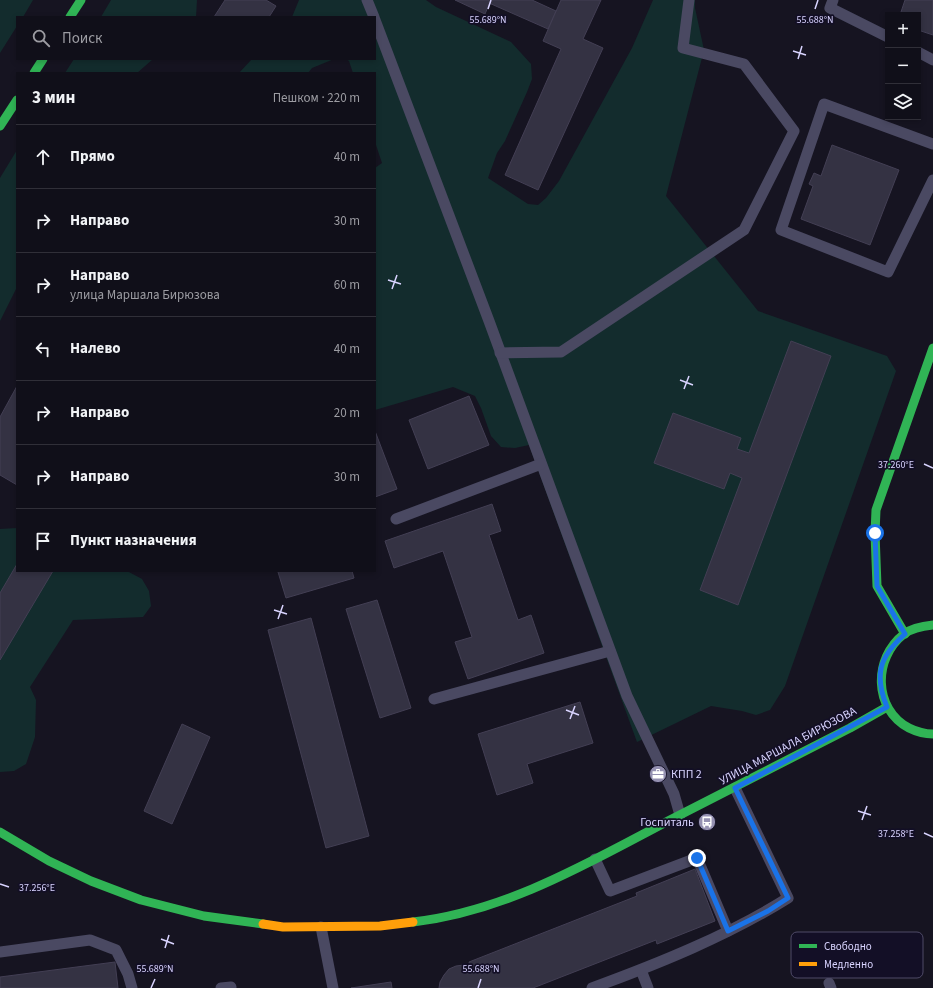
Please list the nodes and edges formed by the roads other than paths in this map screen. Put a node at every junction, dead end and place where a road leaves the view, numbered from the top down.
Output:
1 (81, 0) edge
2 (367, 0) edge
3 (689, 0) edge
4 (833, 0) edge
5 (71, 16) edge
6 (374, 16) edge
7 (376, 23) edge
8 (885, 36) edge
9 (921, 54) edge
10 (42, 60) edge
11 (933, 60) edge
12 (35, 72) edge
13 (16, 102) edge
14 (0, 126) edge
15 (933, 144) edge
16 (933, 180) edge
17 (933, 348) edge
18 (500, 353) junction
19 (541, 464) junction
20 (396, 520) dead end
21 (933, 625) edge
22 (905, 634) junction
23 (610, 651) junction
24 (434, 699) dead end
25 (887, 707) junction
26 (933, 734) edge
27 (735, 788) junction
28 (680, 815) junction
29 (0, 832) edge
30 (595, 859) junction
31 (321, 927) junction
32 (728, 931) junction
33 (0, 952) edge
34 (641, 970) junction
35 (132, 988) edge
36 (333, 988) edge
37 (592, 988) edge
38 (648, 988) edge

1 - 5 street
2 - 6 lane
3 - 18 lane
4 - 8 lane
7 - 18 lane
9 - 11 lane
10 - 12 street
13 - 14 street
15 - 16 lane
17 - 22 street
18 - 19 lane
19 - 20 lane
19 - 23 lane
21 - 22 street
22 - 25 street
23 - 24 lane
23 - 28 lane
25 - 26 street
25 - 27 street, УЛИЦА МАРШАЛА БИРЮЗОВА
27 - 28 street, УЛИЦА МАРШАЛА БИРЮЗОВА
27 - 32 lane
28 - 30 street, УЛИЦА МАРШАЛА БИРЮЗОВА
29 - 31 street, УЛИЦА МАРШАЛА БИРЮЗОВА
30 - 31 street, УЛИЦА МАРШАЛА БИРЮЗОВА
30 - 32 lane
31 - 36 lane
32 - 34 lane
33 - 35 lane
34 - 37 lane
34 - 38 lane

